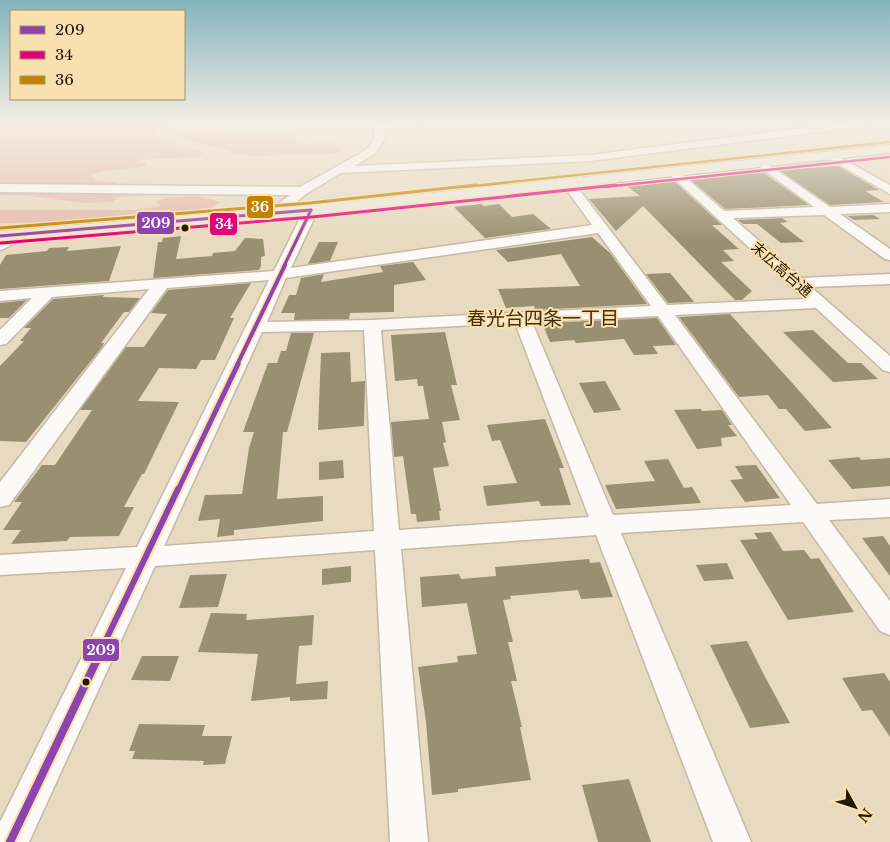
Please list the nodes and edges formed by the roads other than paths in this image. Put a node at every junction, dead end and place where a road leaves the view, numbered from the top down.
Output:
1 (352, 162) edge
2 (500, 162) edge
3 (757, 162) edge
4 (760, 162) edge
5 (843, 162) edge
6 (339, 170) junction
7 (673, 172) junction
8 (567, 182) junction
9 (0, 188) edge
10 (890, 190) edge
11 (306, 200) junction
12 (890, 208) edge
13 (827, 211) junction
14 (721, 214) junction
15 (601, 228) junction
16 (7, 235) edge
17 (0, 246) edge
18 (890, 256) edge
19 (278, 275) junction
20 (890, 279) edge
21 (798, 283) junction
22 (162, 284) junction
23 (48, 292) junction
24 (0, 296) edge
25 (821, 304) junction
26 (663, 311) junction
27 (521, 317) junction
28 (372, 325) junction
29 (256, 327) junction
30 (0, 340) edge
31 (890, 366) edge
32 (0, 499) edge
33 (890, 508) edge
34 (810, 513) junction
35 (603, 524) junction
36 (389, 539) junction
37 (145, 558) junction
38 (0, 565) edge
39 (890, 623) edge
40 (10, 842) edge
41 (409, 842) edge
42 (732, 842) edge

1 - 6 street
2 - 6 street
3 - 7 main road
4 - 13 street
5 - 10 street
6 - 11 street
7 - 8 main road
7 - 14 street, 末広高台通
8 - 11 main road
8 - 15 street
9 - 11 street
11 - 16 main road
11 - 19 street
12 - 13 street
13 - 14 street
13 - 18 street
14 - 21 street, 末広高台通
15 - 19 street
15 - 26 street
16 - 17 street
19 - 22 street
19 - 29 street
20 - 21 street
21 - 25 street, 末広高台通
22 - 23 street
22 - 32 street
23 - 24 street
23 - 30 street
25 - 26 street
25 - 31 street, 末広高台通
26 - 27 street
26 - 34 street
27 - 28 street
27 - 35 street
28 - 29 street
28 - 36 street
29 - 37 street
33 - 34 street
34 - 35 street
34 - 39 street
35 - 36 street
35 - 42 street
36 - 37 street
36 - 41 street
37 - 38 street
37 - 40 street

